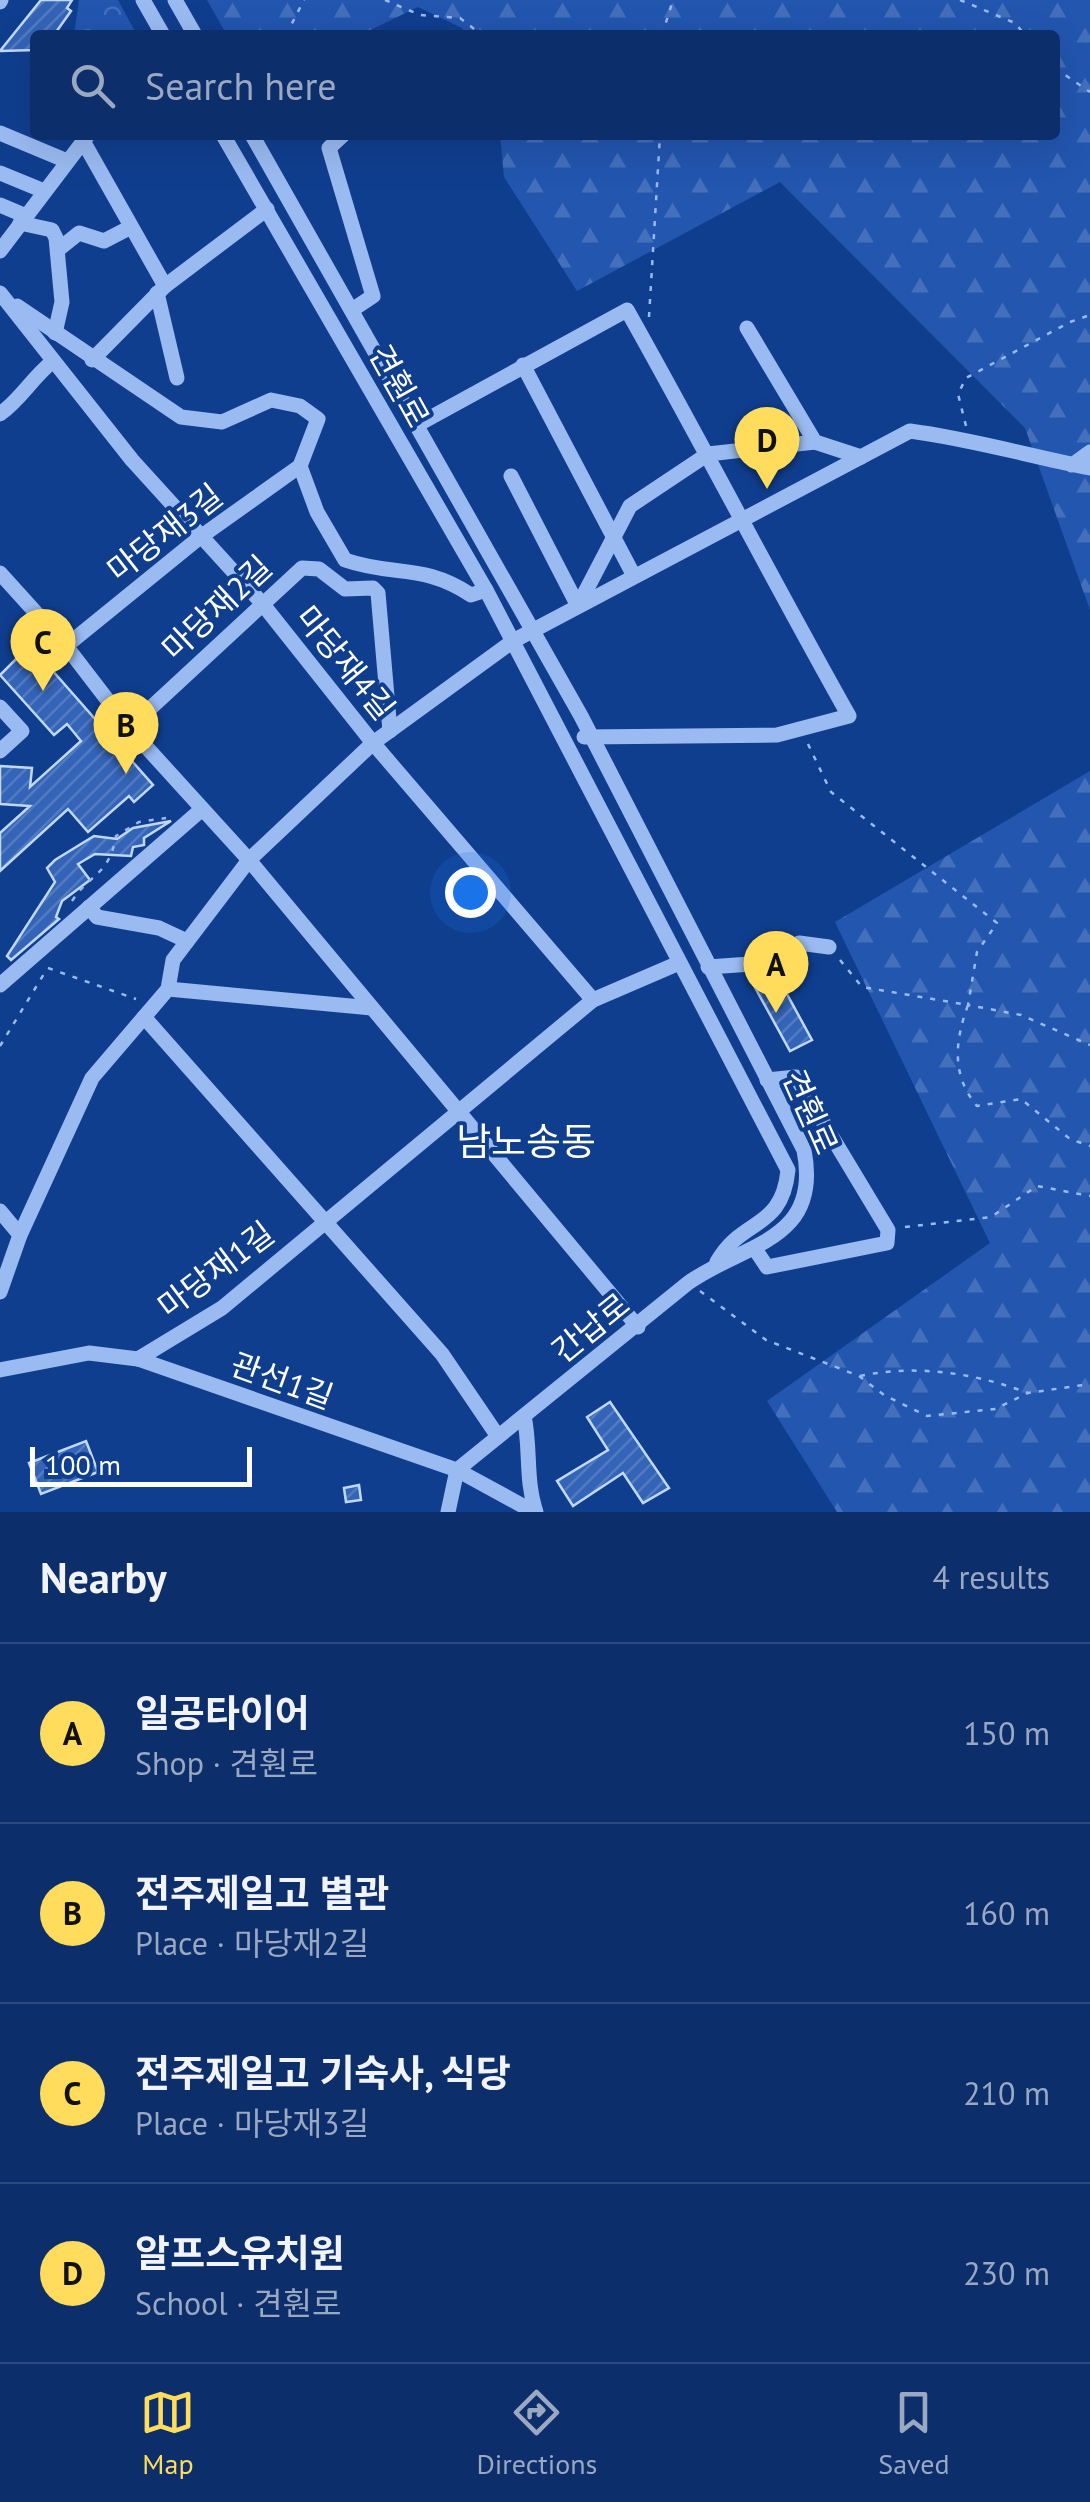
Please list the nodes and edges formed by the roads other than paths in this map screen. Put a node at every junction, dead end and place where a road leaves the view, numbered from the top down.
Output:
1 (143, 0) edge
2 (175, 0) edge
3 (160, 30) edge
4 (192, 30) edge
5 (0, 133) edge
6 (83, 140) edge
7 (86, 140) edge
8 (226, 140) edge
9 (255, 140) edge
10 (338, 140) edge
11 (67, 161) junction
12 (0, 172) edge
13 (44, 191) junction
14 (0, 205) edge
15 (267, 209) junction
16 (23, 219) junction
17 (131, 227) junction
18 (58, 248) junction
19 (0, 250) edge
20 (161, 289) junction
21 (0, 294) edge
22 (352, 310) junction
23 (747, 328) dead end
24 (56, 333) junction
25 (92, 360) junction
26 (52, 362) junction
27 (523, 365) junction
28 (177, 378) dead end
29 (0, 414) edge
30 (417, 426) junction
31 (815, 442) junction
32 (1090, 452) edge
33 (708, 454) junction
34 (862, 457) junction
35 (1072, 464) junction
36 (300, 466) junction
37 (1090, 468) edge
38 (511, 476) dead end
39 (738, 521) junction
40 (613, 536) junction
41 (199, 538) junction
42 (0, 573) edge
43 (634, 576) junction
44 (486, 590) junction
45 (261, 602) junction
46 (578, 606) junction
47 (533, 630) junction
48 (513, 641) junction
49 (66, 646) junction
50 (0, 707) edge
51 (130, 728) junction
52 (390, 730) junction
53 (590, 734) junction
54 (374, 743) junction
55 (569, 744) junction
56 (0, 751) edge
57 (201, 810) junction
58 (249, 860) junction
59 (89, 907) junction
60 (187, 941) junction
61 (829, 947) road end
62 (679, 963) junction
63 (708, 967) junction
64 (0, 985) edge
65 (168, 989) junction
66 (594, 1000) junction
67 (372, 1008) junction
68 (148, 1013) junction
69 (767, 1080) junction
70 (460, 1113) junction
71 (0, 1210) edge
72 (324, 1220) junction
73 (20, 1235) junction
74 (754, 1250) junction
75 (717, 1262) junction
76 (0, 1292) edge
77 (638, 1327) junction
78 (138, 1359) junction
79 (0, 1370) edge
80 (524, 1416) junction
81 (497, 1435) junction
82 (456, 1470) junction
83 (448, 1512) edge
84 (535, 1512) edge

1 - 3 street
2 - 4 street
5 - 11 street
6 - 11 street
7 - 17 street
8 - 15 street, 견훤로
9 - 22 street, 견훤로
10 - 22 street
11 - 13 street
12 - 13 street
13 - 16 street
14 - 16 street
15 - 20 street
15 - 44 street, 견훤로
16 - 18 street
16 - 19 street
17 - 18 street
17 - 20 street
18 - 24 street
20 - 25 street
20 - 28 street
21 - 24 street
21 - 26 street, 마당재4길
22 - 30 street, 견훤로
23 - 31 street
24 - 25 street
25 - 36 street
26 - 29 street
26 - 41 street, 마당재4길
27 - 30 street, 견훤로
27 - 33 street, 견훤로
27 - 40 street
30 - 47 street, 견훤로
31 - 33 street
31 - 34 street
32 - 35 street
33 - 39 street
33 - 40 street
34 - 35 street
34 - 39 street
35 - 37 street
36 - 41 street, 마당재3길
36 - 44 street
38 - 46 street
39 - 43 street
39 - 53 street
40 - 43 street
40 - 46 street
41 - 45 street, 마당재4길
41 - 49 street, 마당재3길
42 - 49 street
43 - 46 street
44 - 48 street, 견훤로
45 - 51 street, 마당재2길
45 - 52 street, 마당재2길
45 - 54 street, 마당재4길
46 - 47 street
47 - 48 street
47 - 53 street, 견훤로
48 - 52 street
48 - 55 street, 견훤로
49 - 51 street
50 - 56 street
51 - 57 street
52 - 54 street
53 - 55 street
53 - 63 street, 견훤로
54 - 58 street
54 - 66 street, 마당재4길
55 - 62 street, 견훤로
57 - 58 street
57 - 59 street
58 - 60 street
58 - 67 street
59 - 60 street
59 - 64 street
60 - 65 street
61 - 63 street
62 - 66 street, 마당재1길
62 - 75 street, 견훤로
63 - 69 street, 견훤로
65 - 67 street
65 - 68 street
66 - 70 street, 마당재1길
67 - 70 street
68 - 72 street, 마당재1길
68 - 73 street
69 - 74 street, 견훤로
69 - 74 street
70 - 72 street, 마당재1길
70 - 77 street
71 - 73 street
72 - 78 street, 마당재1길
72 - 81 street, 마당재1길
73 - 76 street
74 - 75 street, 견훤로
75 - 77 street, 간납로
77 - 80 street, 간납로
78 - 79 street, 관선1길
78 - 82 street, 관선1길
80 - 81 street, 간납로
80 - 84 street
81 - 82 street, 간납로
82 - 83 street
82 - 84 street, 관선1길

